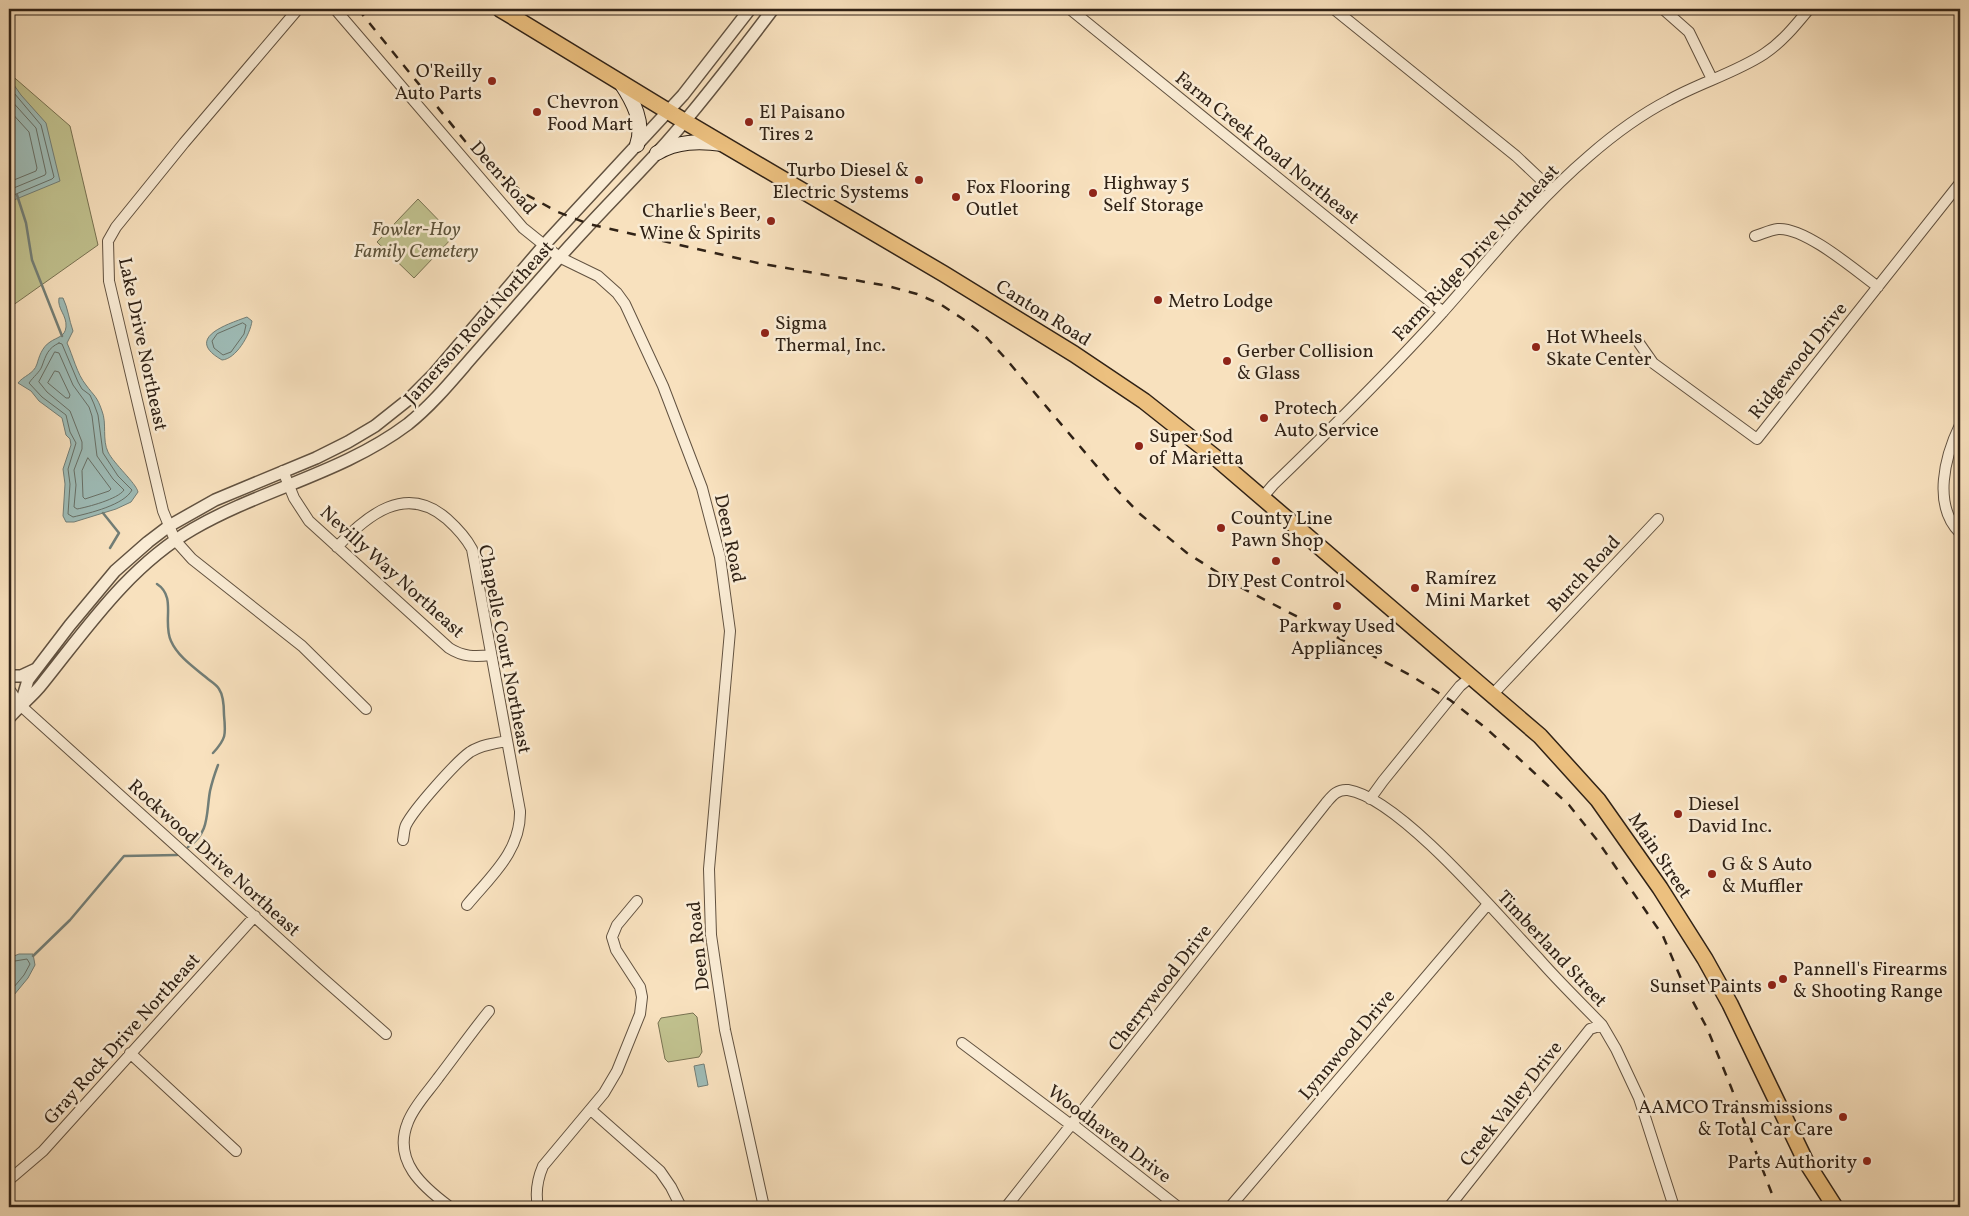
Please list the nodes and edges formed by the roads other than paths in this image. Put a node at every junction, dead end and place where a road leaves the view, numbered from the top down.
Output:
1 (298, 9) edge
2 (335, 9) edge
3 (500, 9) edge
4 (750, 9) edge
5 (773, 9) edge
6 (1070, 9) edge
7 (1334, 9) edge
8 (1663, 9) edge
9 (1809, 9) edge
10 (1712, 79) junction
11 (621, 83) junction
12 (668, 111) junction
13 (684, 121) junction
14 (723, 144) junction
15 (637, 145) junction
16 (657, 153) junction
17 (1960, 183) edge
18 (1552, 190) junction
19 (1755, 236) dead end
20 (545, 244) junction
21 (559, 257) junction
22 (1878, 287) junction
23 (1443, 312) junction
24 (1639, 343) dead end
25 (1960, 425) edge
26 (282, 471) junction
27 (289, 486) junction
28 (1262, 498) junction
29 (1658, 519) dead end
30 (169, 526) junction
31 (1960, 533) edge
32 (176, 540) junction
33 (337, 547) junction
34 (1370, 590) joint
35 (491, 655) junction
36 (37, 668) junction
37 (9, 676) edge
38 (1471, 677) junction
39 (9, 689) edge
40 (1492, 695) junction
41 (20, 705) junction
42 (366, 709) dead end
43 (9, 718) edge
44 (507, 741) junction
45 (1370, 799) junction
46 (1326, 803) joint
47 (402, 840) dead end
48 (637, 901) dead end
49 (1488, 904) junction
50 (467, 905) dead end
51 (255, 916) junction
52 (489, 1011) dead end
53 (1602, 1025) junction
54 (386, 1034) dead end
55 (962, 1043) dead end
56 (130, 1054) junction
57 (591, 1110) junction
58 (1071, 1125) junction
59 (236, 1151) dead end
60 (9, 1180) edge
61 (450, 1207) edge
62 (538, 1207) edge
63 (681, 1207) edge
64 (764, 1207) edge
65 (1006, 1207) edge
66 (1178, 1207) edge
67 (1230, 1207) edge
68 (1449, 1207) edge
69 (1674, 1207) edge
70 (1834, 1207) edge

1 - 30 street, Lake Drive Northeast
2 - 20 street, Deen Road
3 - 11 main road, Canton Road
4 - 12 street, Jamerson Road Northeast
5 - 13 street, Jamerson Road Northeast
6 - 23 street, Farm Creek Road Northeast
7 - 18 street
8 - 10 street
9 - 10 street, Farm Ridge Drive Northeast
10 - 18 street, Farm Ridge Drive Northeast
11 - 12 main road, Canton Road
11 - 15 main road
12 - 13 main road, Canton Road
12 - 15 street, Jamerson Road Northeast
13 - 14 main road, Canton Road
13 - 16 street, Jamerson Road Northeast
14 - 16 main road
14 - 28 main road, Canton Road
15 - 20 street, Jamerson Road Northeast
16 - 21 street, Jamerson Road Northeast
17 - 22 street, Ridgewood Drive
18 - 23 street, Farm Ridge Drive Northeast
19 - 22 street
20 - 21 street, Deen Road
20 - 26 street, Jamerson Road Northeast
21 - 27 street, Jamerson Road Northeast
21 - 64 street, Deen Road
22 - 24 street, Ridgewood Drive
23 - 28 street, Farm Ridge Drive Northeast
25 - 31 street
26 - 27 street, Nevilly Way Northeast
26 - 30 street, Jamerson Road Northeast
27 - 32 street, Jamerson Road Northeast
27 - 33 street, Nevilly Way Northeast
28 - 34 main road, Canton Road
29 - 40 street, Burch Road
30 - 32 street, Lake Drive Northeast
30 - 36 street, Jamerson Road Northeast
32 - 41 street, Jamerson Road Northeast
32 - 42 street, Lake Drive Northeast
33 - 35 street, Nevilly Way Northeast
33 - 35 street, Chapelle Court Northeast
34 - 38 main road, Main Street
35 - 44 street, Chapelle Court Northeast
36 - 37 street
36 - 41 street, Jamerson Road Northeast
38 - 40 main road, Main Street
38 - 45 street
39 - 41 street, Rockwood Drive Northeast
40 - 70 main road, Main Street
41 - 43 street, Jamerson Road Northeast
41 - 51 street, Rockwood Drive Northeast
44 - 47 street
44 - 50 street, Chapelle Court Northeast
45 - 46 street, Timberland Street
45 - 49 street, Timberland Street
46 - 58 street, Cherrywood Drive
48 - 57 street
49 - 53 street, Timberland Street
49 - 67 street, Lynnwood Drive
51 - 54 street, Rockwood Drive Northeast
51 - 56 street, Gray Rock Drive Northeast
52 - 61 street
53 - 68 street, Creek Valley Drive
53 - 69 street, Timberland Street
55 - 58 street, Woodhaven Drive
56 - 59 street
56 - 60 street, Gray Rock Drive Northeast
57 - 62 street
57 - 63 street
58 - 65 street, Cherrywood Drive
58 - 66 street, Woodhaven Drive

